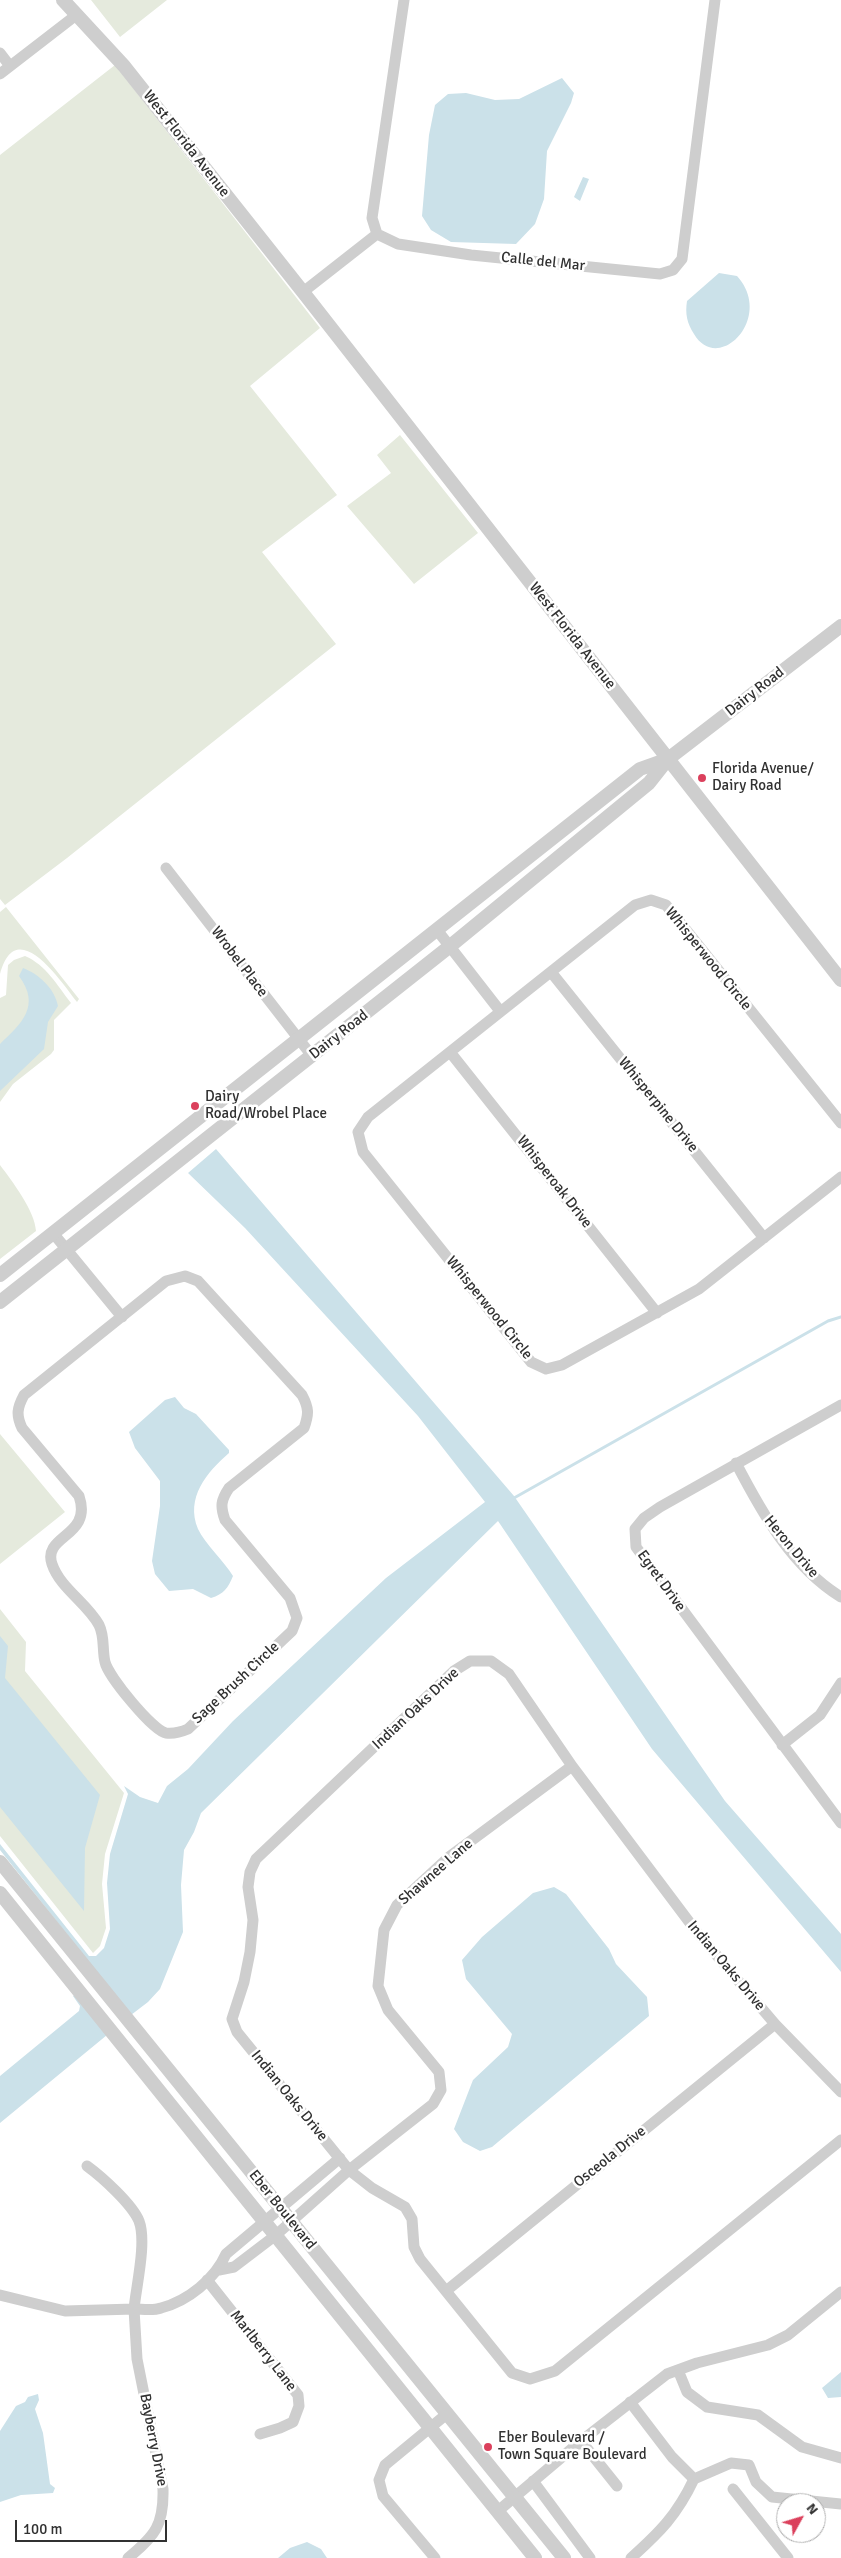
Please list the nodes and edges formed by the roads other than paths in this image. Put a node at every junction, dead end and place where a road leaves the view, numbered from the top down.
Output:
1 (63, 0) edge
2 (404, 0) edge
3 (715, 0) edge
4 (75, 16) junction
5 (0, 53) edge
6 (10, 66) junction
7 (0, 74) edge
8 (377, 234) junction
9 (304, 292) junction
10 (841, 626) edge
11 (668, 758) junction
12 (166, 868) dead end
13 (436, 930) junction
14 (449, 947) junction
15 (551, 972) junction
16 (841, 980) edge
17 (500, 1011) junction
18 (298, 1040) junction
19 (450, 1052) junction
20 (312, 1056) junction
21 (841, 1124) edge
22 (841, 1177) edge
23 (54, 1233) junction
24 (764, 1238) junction
25 (66, 1249) junction
26 (0, 1276) edge
27 (0, 1302) edge
28 (657, 1313) junction
29 (122, 1317) junction
30 (841, 1405) edge
31 (736, 1463) junction
32 (841, 1597) edge
33 (841, 1683) edge
34 (782, 1745) junction
35 (572, 1766) junction
36 (841, 1823) edge
37 (0, 1862) edge
38 (0, 1893) edge
39 (774, 2024) junction
40 (841, 2092) edge
41 (841, 2140) edge
42 (340, 2158) junction
43 (86, 2166) dead end
44 (350, 2170) junction
45 (317, 2177) junction
46 (326, 2189) junction
47 (280, 2207) junction
48 (291, 2220) junction
49 (264, 2221) junction
50 (276, 2235) junction
51 (219, 2270) junction
52 (207, 2280) junction
53 (446, 2291) junction
54 (841, 2292) edge
55 (0, 2295) edge
56 (134, 2310) junction
57 (678, 2370) junction
58 (630, 2402) junction
59 (448, 2413) junction
60 (430, 2426) junction
61 (260, 2434) dead end
62 (581, 2441) junction
63 (841, 2458) edge
64 (694, 2480) junction
65 (533, 2481) junction
66 (617, 2486) dead end
67 (733, 2489) dead end
68 (514, 2497) junction
69 (841, 2504) edge
70 (498, 2512) junction
71 (128, 2558) edge
72 (435, 2558) edge
73 (536, 2558) edge
74 (564, 2558) edge
75 (590, 2558) edge
76 (631, 2558) edge
77 (788, 2558) edge

1 - 4 street, West Florida Avenue
2 - 8 street
3 - 8 street, Calle del Mar
4 - 6 street
4 - 9 street, West Florida Avenue
5 - 6 street
6 - 7 street
8 - 9 street
9 - 11 street, West Florida Avenue
10 - 11 street, Dairy Road
11 - 13 street, Dairy Road
11 - 14 street, Dairy Road
11 - 16 street, West Florida Avenue
12 - 18 street, Wrobel Place
13 - 14 street
13 - 18 street, Dairy Road
14 - 17 street
14 - 20 street, Dairy Road
15 - 17 street, Whisperwood Circle
15 - 21 street, Whisperwood Circle
15 - 24 street, Whisperpine Drive
17 - 19 street, Whisperwood Circle
18 - 20 street, Wrobel Place
18 - 23 street, Dairy Road
19 - 28 street, Whisperoak Drive
19 - 28 street, Whisperwood Circle
20 - 25 street, Dairy Road
22 - 24 street, Whisperwood Circle
23 - 25 street
23 - 26 street, Dairy Road
24 - 28 street, Whisperwood Circle
25 - 27 street, Dairy Road
25 - 29 street
29 - 29 street, Sage Brush Circle
30 - 31 street, Egret Drive
31 - 32 street, Heron Drive
31 - 34 street, Egret Drive
33 - 34 street
34 - 36 street, Egret Drive
35 - 39 street, Indian Oaks Drive
35 - 42 street, Indian Oaks Drive
35 - 44 street, Shawnee Lane
37 - 47 street, Eber Boulevard
38 - 49 street, Eber Boulevard
39 - 40 street, Indian Oaks Drive
39 - 53 street, Osceola Drive
41 - 53 street, Indian Oaks Drive
42 - 44 street, Indian Oaks Drive
42 - 45 street
43 - 56 street, Bayberry Drive
44 - 46 street
44 - 53 street, Indian Oaks Drive
45 - 46 street
45 - 47 street
46 - 48 street
47 - 48 street, Eber Boulevard
47 - 49 street
48 - 50 street
48 - 59 street, Eber Boulevard
49 - 50 street, Eber Boulevard
49 - 51 street
50 - 51 street
50 - 60 street, Eber Boulevard
51 - 52 street
52 - 56 street
52 - 61 street, Marlberry Lane
54 - 57 street
55 - 56 street
56 - 71 street, Bayberry Drive
57 - 58 street
57 - 63 street
58 - 62 street
58 - 64 street
59 - 60 street
59 - 68 street, Eber Boulevard
60 - 70 street, Eber Boulevard
60 - 72 street
62 - 65 street
62 - 66 street
64 - 69 street
64 - 76 street
65 - 68 street
65 - 75 street
67 - 77 street
68 - 70 street
68 - 74 street, Eber Boulevard
70 - 73 street, Eber Boulevard

